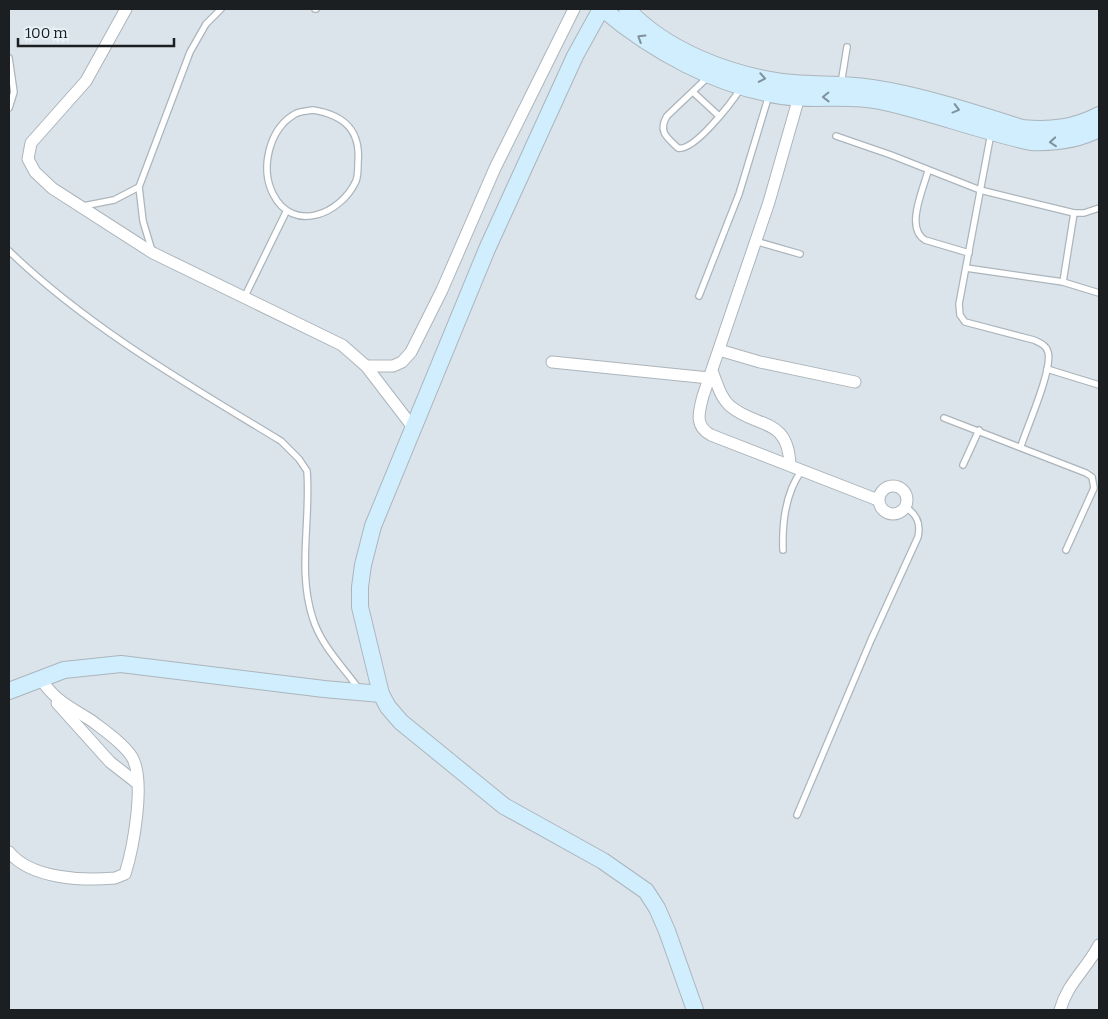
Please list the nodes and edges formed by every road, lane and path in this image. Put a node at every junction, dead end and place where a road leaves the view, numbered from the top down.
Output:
1 (126, 9) edge
2 (221, 9) edge
3 (574, 9) edge
4 (602, 9) edge
5 (627, 9) edge
6 (847, 46) dead end
7 (9, 58) edge
8 (711, 75) junction
9 (733, 79) junction
10 (841, 85) junction
11 (693, 92) junction
12 (770, 93) junction
13 (799, 97) junction
14 (9, 108) edge
15 (1099, 115) edge
16 (719, 116) junction
17 (992, 126) junction
18 (1099, 129) edge
19 (836, 136) dead end
20 (928, 171) junction
21 (139, 187) junction
22 (980, 190) junction
23 (81, 207) junction
24 (1099, 208) edge
25 (286, 212) junction
26 (1074, 213) junction
27 (755, 241) junction
28 (9, 251) edge
29 (152, 253) junction
30 (969, 253) junction
31 (800, 254) dead end
32 (966, 268) junction
33 (1063, 282) junction
34 (1099, 293) edge
35 (245, 296) junction
36 (699, 296) dead end
37 (720, 350) junction
38 (552, 362) dead end
39 (366, 366) junction
40 (1047, 368) junction
41 (710, 375) junction
42 (855, 382) dead end
43 (1099, 385) edge
44 (944, 418) dead end
45 (412, 426) junction
46 (979, 430) junction
47 (1021, 446) junction
48 (790, 464) junction
49 (963, 465) dead end
50 (802, 470) junction
51 (878, 500) junction
52 (905, 507) junction
53 (783, 550) dead end
54 (1066, 550) dead end
55 (40, 678) junction
56 (9, 691) edge
57 (362, 692) junction
58 (381, 694) junction
59 (52, 696) junction
60 (136, 783) junction
61 (797, 815) dead end
62 (9, 852) edge
63 (1099, 945) edge
64 (695, 1010) edge
65 (1060, 1010) edge

1 - 23 street
2 - 21 lane
3 - 39 street
8 -> 4 street
4 - 45 street
5 - 9 street
6 - 10 lane
7 - 14 lane
8 - 9 street
8 - 11 lane
9 -> 10 street
9 - 12 street
9 - 16 lane
10 -> 17 street
11 - 16 lane
11 - 16 lane
12 - 13 street
12 - 36 lane
17 -> 13 street
13 - 27 street
15 - 17 street
18 -> 17 street
17 - 22 lane
19 - 20 lane
20 - 22 lane
20 - 30 lane
21 - 23 lane
21 - 29 lane
22 - 26 lane
22 - 30 lane
23 - 29 street
24 - 26 lane
25 - 25 lane
25 - 35 lane
26 - 33 lane
27 - 31 lane
27 - 37 street
28 - 57 lane
29 - 35 street
30 - 32 lane
32 - 33 lane
32 - 40 lane
33 - 34 lane
35 - 39 street
37 - 41 street
37 - 42 street
38 - 41 street
39 - 45 street
40 - 43 lane
40 - 47 lane
41 - 48 street
41 - 48 street
44 - 46 lane
45 - 58 street
46 - 47 lane
46 - 49 lane
47 - 54 lane
48 - 50 street
50 - 51 street
50 - 53 lane
51 - 52 street
51 - 52 street
52 - 61 lane
55 - 56 street
55 - 57 street
55 - 59 street
57 - 58 street
58 - 64 street
59 - 60 street
59 - 60 street
60 - 62 street
63 - 65 street

